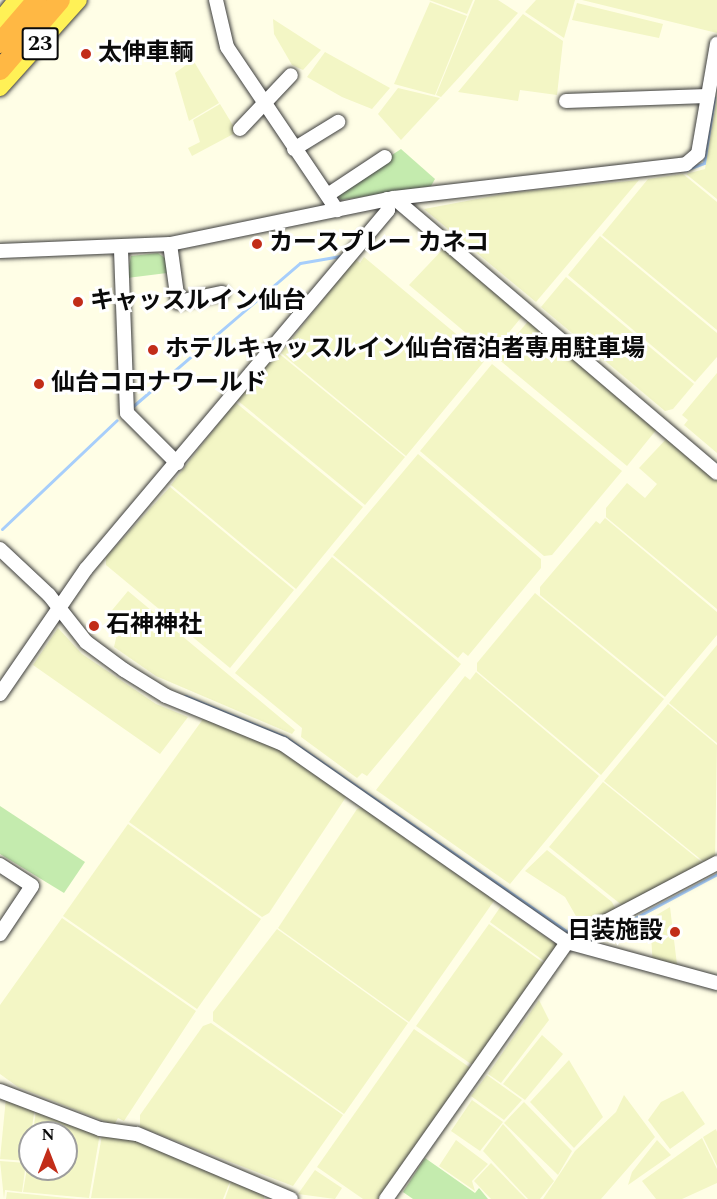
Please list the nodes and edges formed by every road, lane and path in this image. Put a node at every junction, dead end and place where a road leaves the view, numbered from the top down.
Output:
1 (16, 0) edge
2 (37, 0) edge
3 (60, 0) edge
4 (79, 0) edge
5 (216, 0) edge
6 (0, 20) edge
7 (0, 44) edge
8 (717, 44) edge
9 (0, 70) edge
10 (291, 75) dead end
11 (0, 88) edge
12 (707, 96) junction
13 (566, 101) dead end
14 (264, 103) junction
15 (338, 122) dead end
16 (240, 129) dead end
17 (294, 148) junction
18 (385, 157) dead end
19 (328, 194) junction
20 (391, 199) junction
21 (337, 210) junction
22 (170, 244) junction
23 (121, 250) junction
24 (0, 251) edge
25 (222, 293) dead end
26 (177, 463) junction
27 (717, 473) edge
28 (0, 549) edge
29 (58, 607) junction
30 (0, 694) edge
31 (717, 862) edge
32 (0, 865) edge
33 (0, 934) edge
34 (567, 942) junction
35 (717, 983) edge
36 (0, 1091) edge
37 (291, 1199) edge
38 (386, 1199) edge

1 - 6 main road, 23
2 - 7 highway
3 - 9 highway
4 - 11 main road, 23
5 - 14 street
8 - 12 street
10 - 14 street
12 - 13 street
12 - 20 street
14 - 16 street
14 - 17 street
15 - 17 street
17 - 19 street
18 - 19 street
19 - 21 street
20 - 21 street
20 - 26 street
20 - 27 street
21 - 22 street
22 - 23 street
22 - 25 street
23 - 24 street
23 - 26 street
26 - 29 street
28 - 29 street
29 - 30 street
29 - 34 street
31 - 34 street
32 - 33 street
34 - 35 street
34 - 38 street
36 - 37 street

